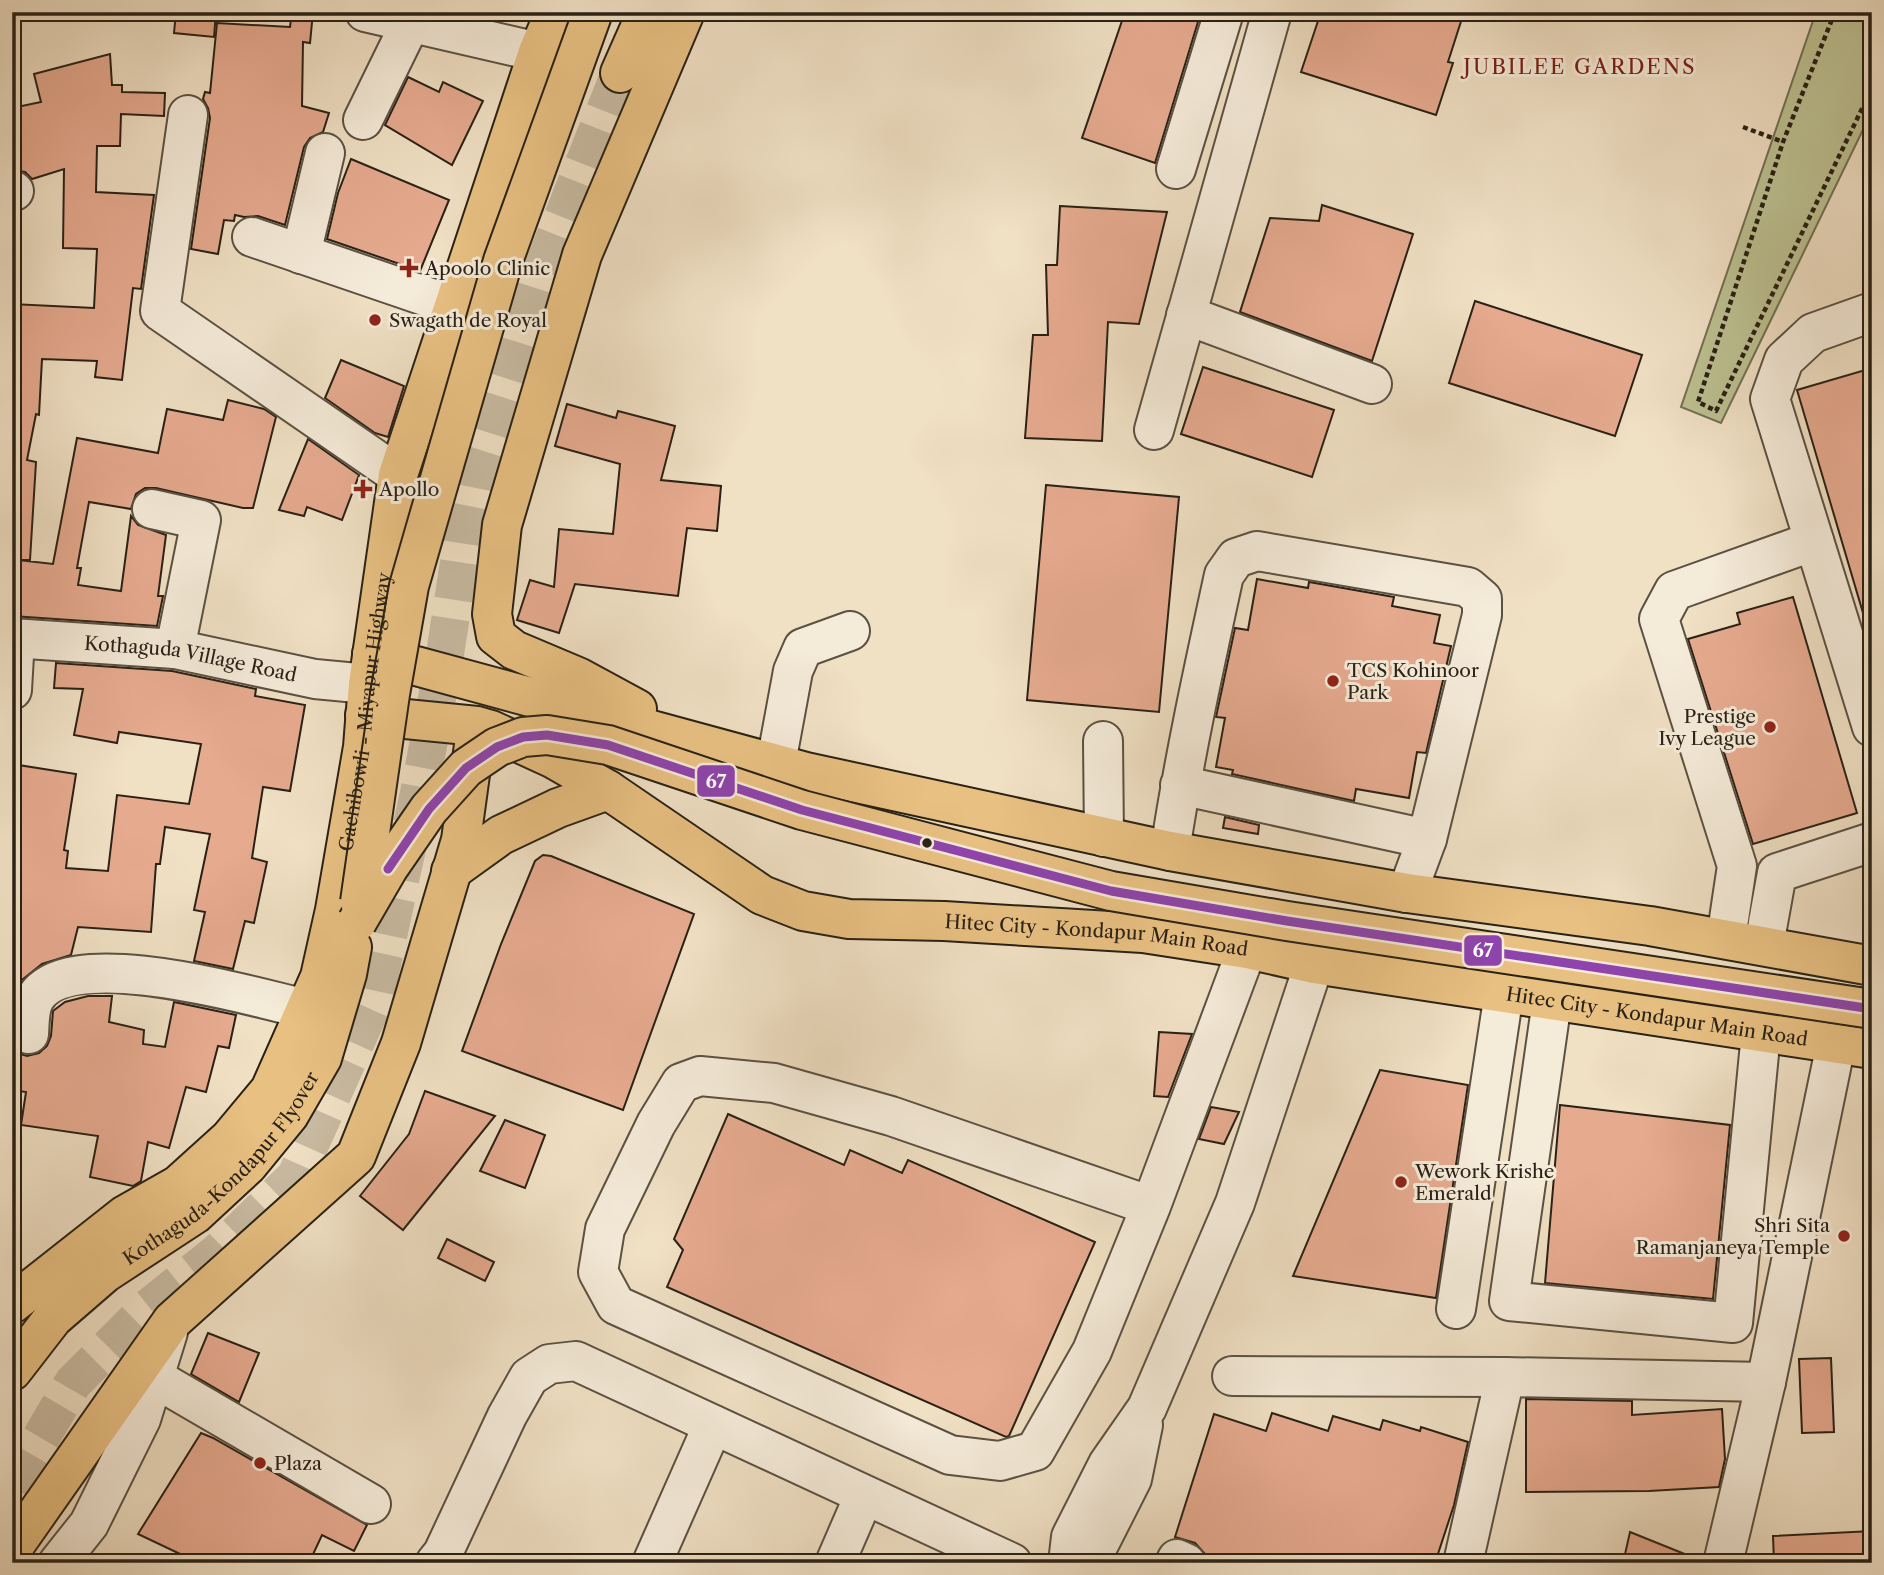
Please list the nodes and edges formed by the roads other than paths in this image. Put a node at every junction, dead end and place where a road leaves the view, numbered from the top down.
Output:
1 (365, 12) edge
2 (555, 12) edge
3 (593, 12) edge
4 (647, 12) edge
5 (685, 12) edge
6 (1224, 12) edge
7 (1261, 15) edge
8 (411, 22) junction
9 (538, 52) junction
10 (620, 73) tunnel mouth
11 (188, 115) dead end
12 (363, 120) dead end
13 (325, 153) dead end
14 (1176, 169) dead end
15 (252, 237) dead end
16 (301, 254) junction
17 (454, 306) junction
18 (1872, 312) edge
19 (1186, 315) junction
20 (1372, 384) dead end
21 (1154, 430) dead end
22 (398, 475) junction
23 (152, 509) dead end
24 (1814, 541) junction
25 (850, 631) dead end
26 (14, 638) edge
27 (1858, 638) edge
28 (175, 649) junction
29 (368, 684) junction
30 (486, 685) junction
31 (12, 690) edge
32 (477, 726) junction
33 (1872, 727) edge
34 (692, 739) junction
35 (1103, 741) dead end
36 (776, 763) junction
37 (1180, 785) junction
38 (608, 790) junction
39 (1104, 837) junction
40 (1427, 839) junction
41 (1872, 842) edge
42 (1170, 851) junction
43 (1737, 866) junction
44 (451, 871) junction
45 (1777, 873) junction
46 (1407, 893) junction
47 (357, 922) junction
48 (1747, 931) junction
49 (1247, 949) junction
50 (1314, 964) junction
51 (1872, 965) edge
52 (1504, 993) junction
53 (1552, 1001) junction
54 (306, 1009) junction
55 (1872, 1009) edge
56 (1761, 1032) junction
57 (29, 1034) dead end
58 (1854, 1047) edge
59 (1151, 1206) junction
60 (12, 1304) edge
61 (1456, 1309) dead end
62 (172, 1321) junction
63 (12, 1371) edge
64 (1232, 1376) dead end
65 (153, 1377) junction
66 (1505, 1377) junction
67 (1766, 1382) junction
68 (1147, 1408) junction
69 (713, 1425) junction
70 (864, 1496) junction
71 (371, 1504) dead end
72 (12, 1549) edge
73 (76, 1558) edge
74 (435, 1563) edge
75 (652, 1563) edge
76 (835, 1563) edge
77 (1012, 1563) edge
78 (1068, 1563) edge
79 (1085, 1563) edge
80 (1175, 1563) edge
81 (1186, 1563) edge
82 (1463, 1563) edge
83 (1723, 1563) edge

1 - 8 street
2 - 9 main road, Gachibowli - Miyapur Highway
3 - 47 main road, Kothaguda-Kondapur Flyover, bridge
4 - 10 main road
5 - 34 main road
6 - 14 street
7 - 19 street
8 - 9 street
8 - 12 street
9 - 17 main road, Gachibowli - Miyapur Highway
11 - 22 street
13 - 16 street
15 - 16 street
16 - 17 street
17 - 22 main road, Gachibowli - Miyapur Highway
18 - 24 street
19 - 20 street
19 - 21 street
22 - 29 main road, Gachibowli - Miyapur Highway
23 - 28 street
24 - 27 street
24 - 43 street
25 - 36 street
26 - 28 street, Kothaguda Village Road
26 - 31 street
27 - 33 street
28 - 29 street, Kothaguda Village Road
29 - 30 main road
29 - 32 main road, Hitec City - Kondapur Main Road
29 - 54 main road, Gachibowli - Miyapur Highway
30 - 32 main road
30 - 34 main road
32 - 38 main road, Hitec City - Kondapur Main Road
32 - 44 main road
34 - 36 main road
35 - 39 street
36 - 39 main road
37 - 40 street
37 - 40 street
37 - 42 street
38 - 44 main road
38 - 49 main road, Hitec City - Kondapur Main Road
39 - 42 main road
40 - 46 street
41 - 45 street
42 - 46 main road
43 - 45 street
43 - 48 street
44 - 62 main road
45 - 48 street
46 - 48 main road
47 - 55 main road, Kothaguda-Kondapur Flyover, bridge
47 - 63 main road, Kothaguda-Kondapur Flyover
48 - 51 main road
49 - 50 main road, Hitec City - Kondapur Main Road
49 - 59 street
50 - 52 main road, Hitec City - Kondapur Main Road
50 - 68 street
52 - 53 main road, Hitec City - Kondapur Main Road
52 - 61 street
53 - 56 main road, Hitec City - Kondapur Main Road
53 - 56 street
54 - 57 street
54 - 60 main road, Gachibowli - Miyapur Highway
56 - 58 main road, Hitec City - Kondapur Main Road
58 - 67 street
59 - 59 street
62 - 65 street
62 - 72 main road
64 - 66 street
65 - 71 street
65 - 73 street
66 - 67 street
66 - 82 street
67 - 83 street
68 - 78 street
68 - 79 street
69 - 70 street
69 - 74 street
69 - 75 street
70 - 76 street
70 - 77 street
80 - 81 street

